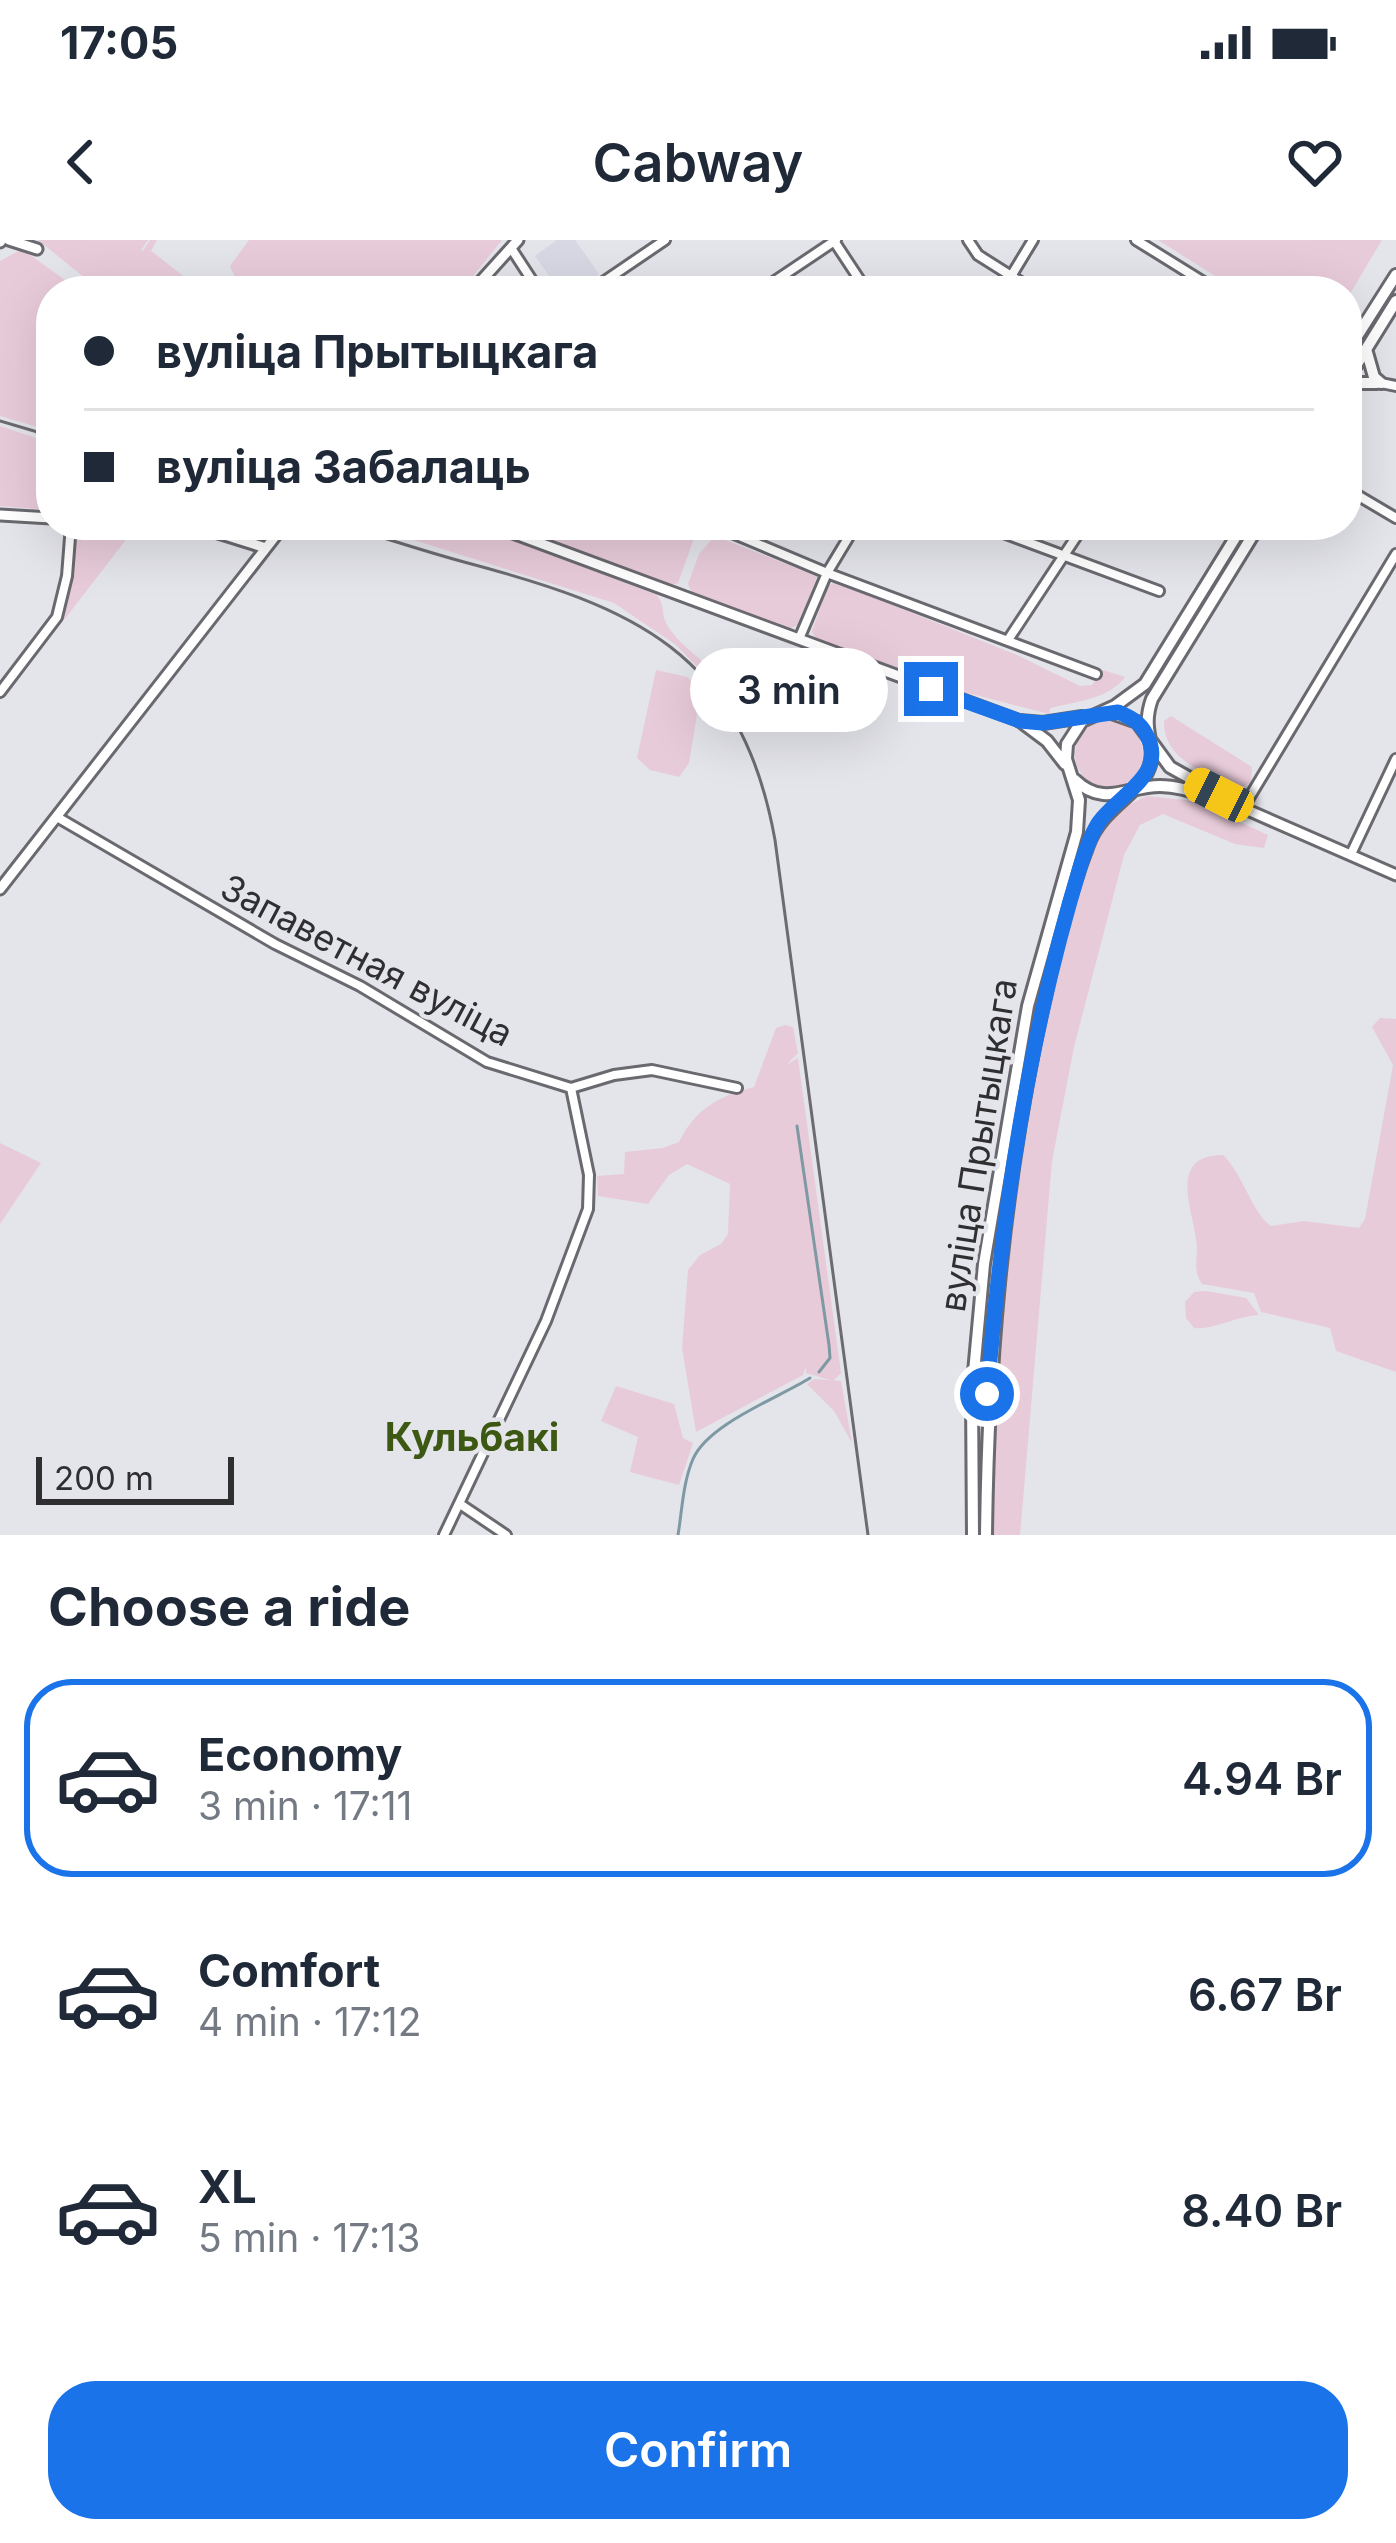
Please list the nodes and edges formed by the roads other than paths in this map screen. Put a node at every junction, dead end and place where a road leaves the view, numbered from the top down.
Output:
1 (29, 240) edge
2 (665, 240) edge
3 (835, 240) edge
4 (968, 240) edge
5 (1034, 240) edge
6 (1136, 240) edge
7 (3, 241) edge
8 (514, 244) edge
9 (1396, 275) edge
10 (485, 276) edge
11 (531, 276) edge
12 (612, 276) edge
13 (782, 276) edge
14 (858, 276) edge
15 (1011, 276) joint
16 (1194, 276) edge
17 (1396, 302) edge
18 (1362, 327) edge
19 (1366, 348) junction
20 (1362, 355) edge
21 (1362, 383) edge
22 (1381, 383) junction
23 (1396, 386) edge
24 (1362, 498) edge
25 (0, 515) edge
26 (36, 517) edge
27 (1396, 518) edge
28 (70, 540) edge
29 (240, 540) edge
30 (272, 540) edge
31 (532, 540) edge
32 (748, 540) edge
33 (847, 540) edge
34 (1022, 540) edge
35 (1075, 540) edge
36 (1234, 540) edge
37 (1249, 540) edge
38 (266, 548) junction
39 (1396, 554) edge
40 (1065, 556) junction
41 (826, 573) junction
42 (1159, 591) dead end
43 (799, 639) junction
44 (1008, 640) junction
45 (1096, 674) dead end
46 (0, 692) edge
47 (1096, 713) junction
48 (1020, 721) junction
49 (1144, 730) junction
50 (1396, 759) edge
51 (1070, 772) junction
52 (1133, 789) junction
53 (1243, 808) junction
54 (57, 817) junction
55 (1351, 854) junction
56 (1396, 875) edge
57 (0, 889) edge
58 (571, 1088) junction
59 (737, 1088) dead end
60 (460, 1504) junction
61 (444, 1535) edge
62 (506, 1535) edge
63 (973, 1535) edge
64 (986, 1535) edge

1 - 7 street
2 - 12 street
3 - 13 street
3 - 14 street
4 - 15 street
5 - 15 street
6 - 16 street
8 - 10 street
8 - 11 street
9 - 18 main road
17 - 19 main road
19 - 20 main road
19 - 22 main road
21 - 22 main road
22 - 23 street
24 - 27 street
25 - 26 street
28 - 46 street
29 - 38 street
30 - 38 street
31 - 43 street
32 - 41 street
33 - 41 street
34 - 40 street
35 - 40 street
36 - 47 main road
37 - 49 main road
38 - 54 street
39 - 53 street
40 - 42 street
40 - 44 street
41 - 43 street
41 - 44 street
43 - 48 street
44 - 45 street
47 - 48 main road
47 - 49 main road
47 - 51 main road
48 - 51 main road
49 - 52 main road
49 - 53 main road
50 - 55 street
51 - 52 main road
51 - 63 main road, вуліца Прытыцкага
52 - 53 main road
52 - 64 main road, вуліца Прытыцкага
53 - 55 street
54 - 57 street
54 - 58 street, Запаветная вуліца
55 - 56 street
58 - 59 street
58 - 60 street
60 - 61 street
60 - 62 street

